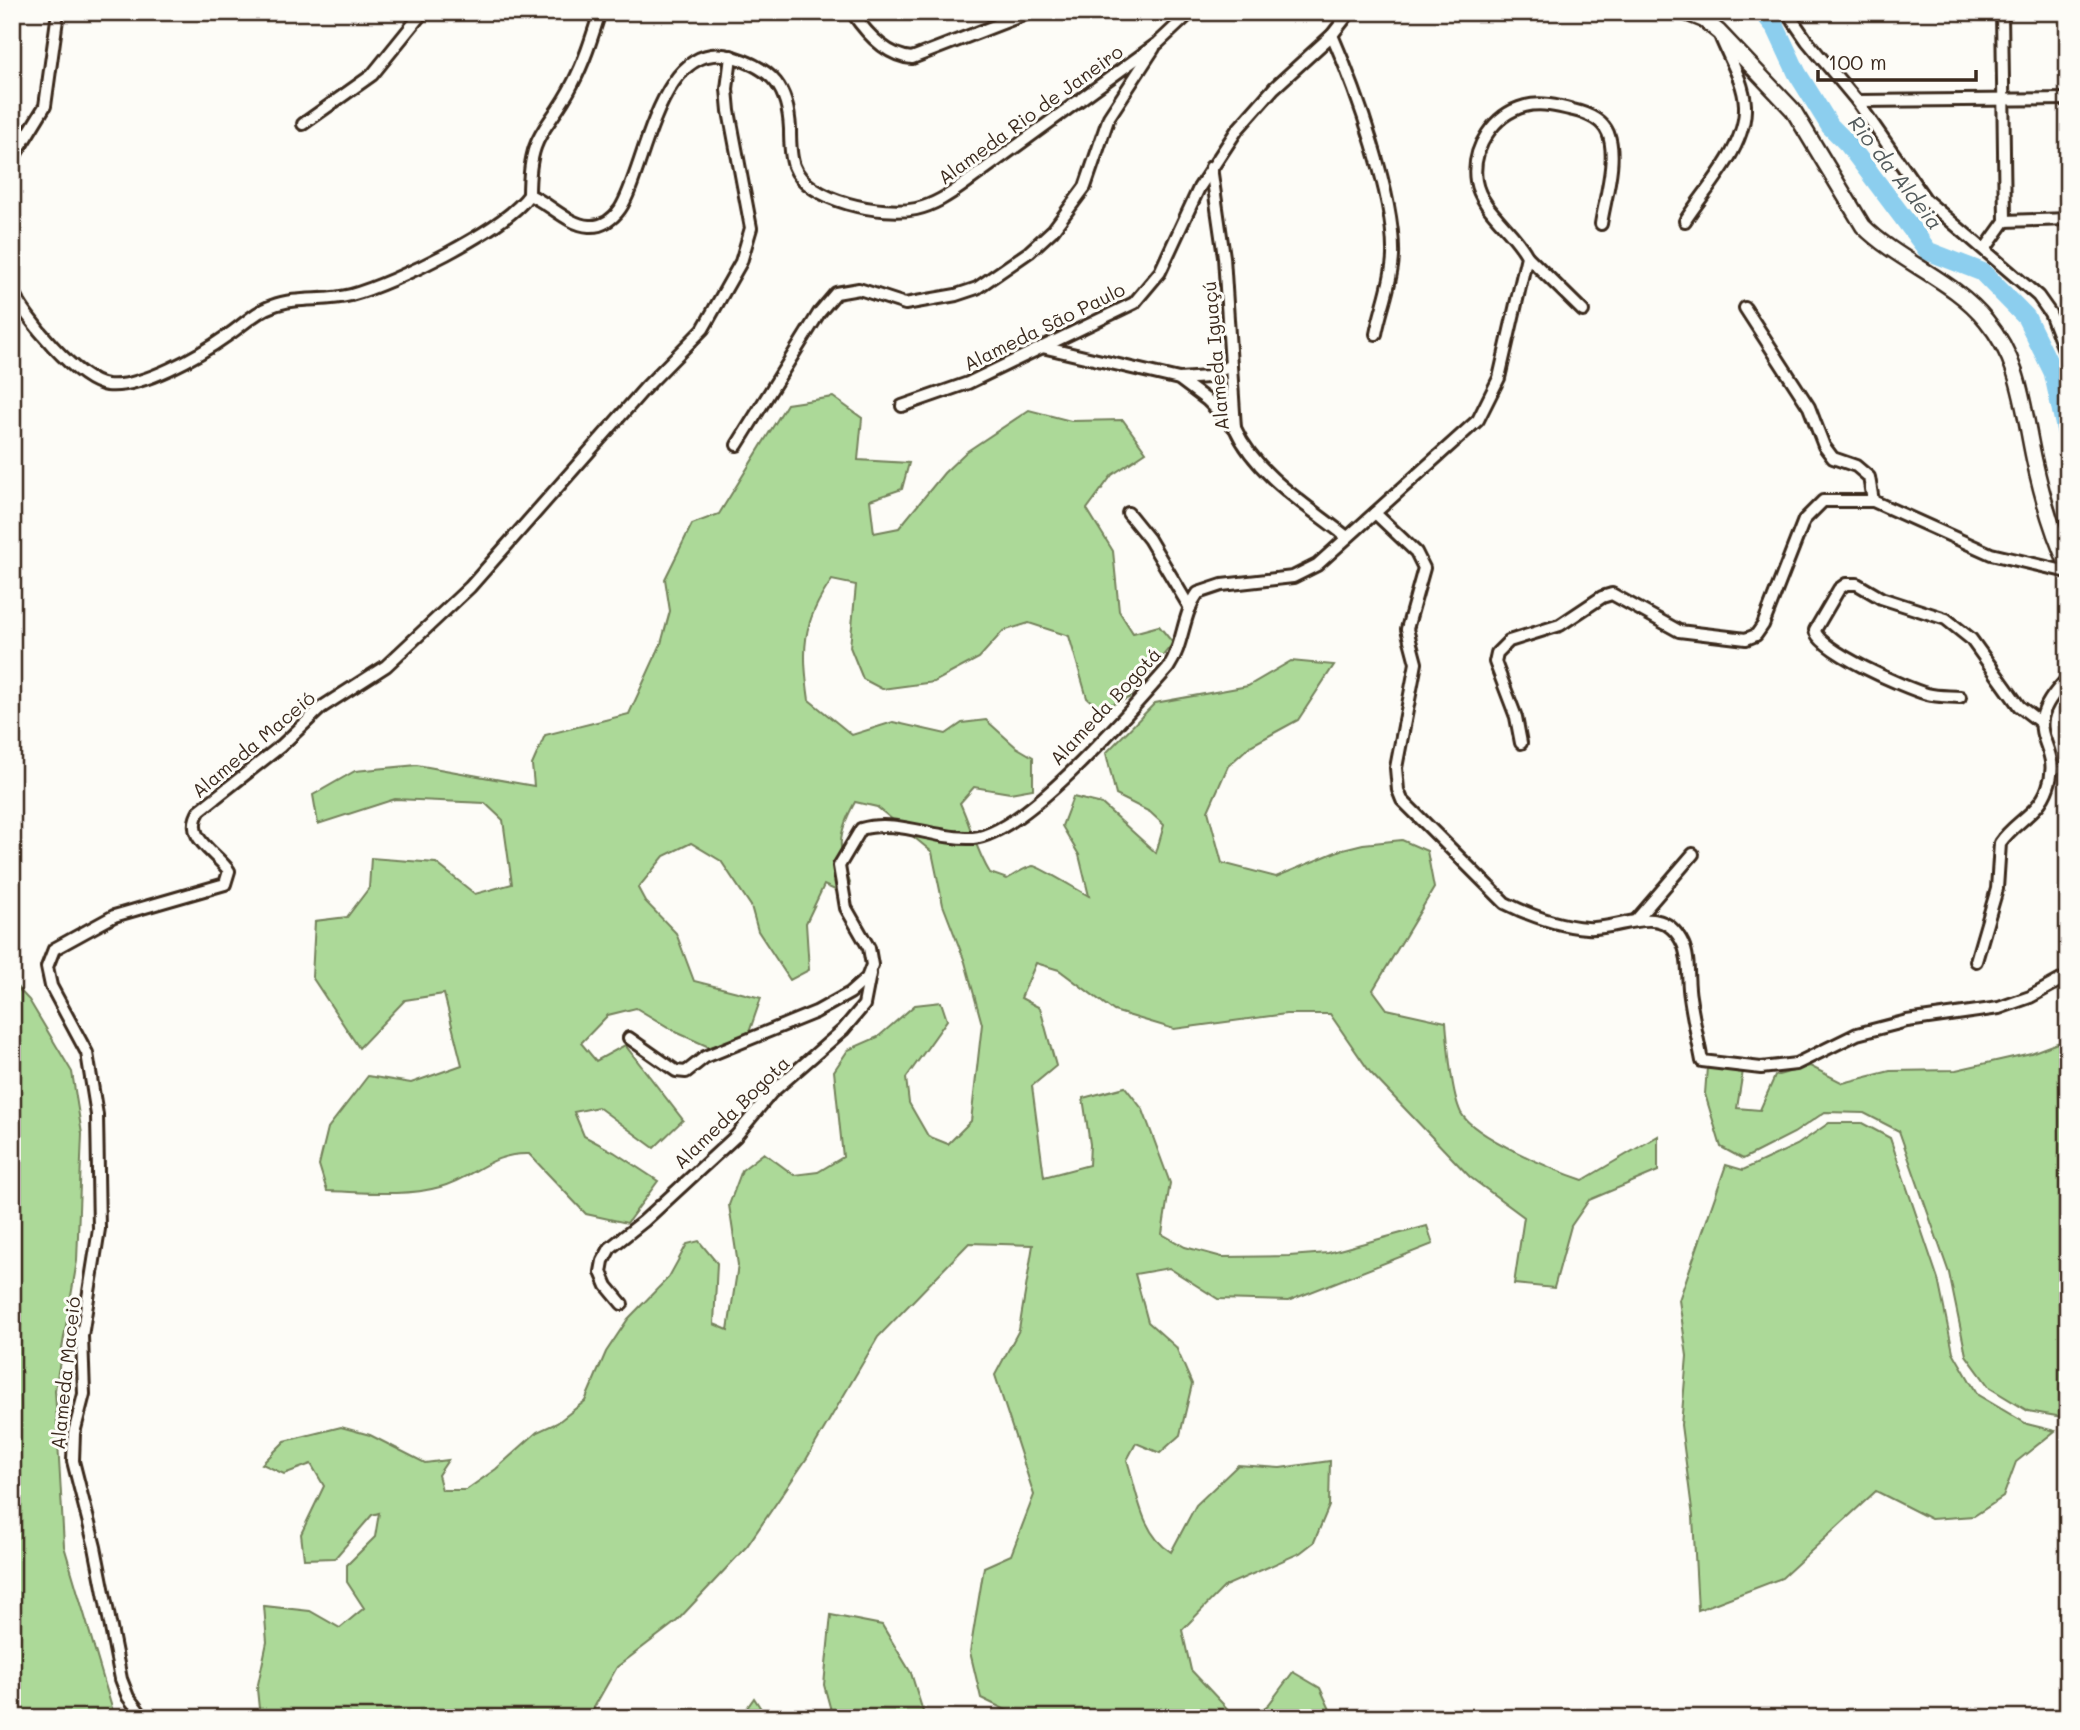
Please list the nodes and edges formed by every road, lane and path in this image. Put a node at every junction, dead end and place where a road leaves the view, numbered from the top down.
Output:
1 (58, 12) edge
2 (423, 12) edge
3 (600, 12) edge
4 (852, 12) edge
5 (988, 12) edge
6 (1031, 12) edge
7 (1191, 12) edge
8 (1350, 12) edge
9 (1684, 12) edge
10 (1787, 12) edge
11 (2002, 12) edge
12 (1007, 20) junction
13 (1719, 32) junction
14 (1332, 35) junction
15 (1158, 43) junction
16 (731, 57) junction
17 (2004, 98) junction
18 (2068, 99) edge
19 (1857, 101) junction
20 (303, 124) dead end
21 (12, 160) edge
22 (1211, 167) junction
23 (529, 195) junction
24 (2068, 219) edge
25 (1685, 220) dead end
26 (2005, 221) junction
27 (1601, 224) dead end
28 (1985, 249) junction
29 (1527, 256) junction
30 (12, 290) edge
31 (1745, 308) dead end
32 (1583, 311) dead end
33 (1376, 334) dead end
34 (1042, 347) junction
35 (2068, 360) edge
36 (1231, 365) junction
37 (1179, 379) junction
38 (902, 406) dead end
39 (1235, 428) junction
40 (737, 445) dead end
41 (1873, 501) junction
42 (1128, 513) dead end
43 (1375, 513) junction
44 (1347, 537) junction
45 (2068, 566) edge
46 (2068, 572) edge
47 (1190, 608) junction
48 (2068, 678) edge
49 (1960, 697) dead end
50 (2040, 722) junction
51 (1521, 743) dead end
52 (1693, 854) dead end
53 (1637, 919) junction
54 (1976, 961) dead end
55 (870, 971) junction
56 (2068, 976) edge
57 (629, 1038) dead end
58 (622, 1304) dead end
59 (144, 1718) edge

1 - 21 street
2 - 20 street
3 - 23 street
4 - 12 street
5 - 12 street
6 - 12 street
7 - 15 street, Alameda Rio de Janeiro
8 - 14 street, Alameda São Paulo
9 - 13 street
10 - 19 street
11 - 17 street
13 - 25 street
13 - 45 street
14 - 22 street, Alameda São Paulo
14 - 33 street
15 - 16 street, Alameda Rio de Janeiro
15 - 40 street
16 - 23 street
16 - 59 street, Alameda Maceió
17 - 18 street
17 - 19 street
17 - 26 street
19 - 28 street
22 - 34 street, Alameda São Paulo
22 - 36 street, Alameda Iguaçú
23 - 30 street
24 - 26 street
26 - 28 street
27 - 29 street
28 - 35 street
29 - 32 street
29 - 43 street
31 - 41 street
34 - 37 street
34 - 38 street, Alameda São Paulo
36 - 37 street
36 - 39 street, Alameda Iguaçú
37 - 39 street
39 - 44 street, Alameda Iguaçú
41 - 46 street
41 - 51 street
42 - 47 street
43 - 44 street
43 - 53 street
44 - 47 street
47 - 55 street, Alameda Bogotá
48 - 50 street
49 - 50 street
50 - 54 street
52 - 53 street
53 - 56 street
55 - 57 street
55 - 58 street, Alameda Bogota

